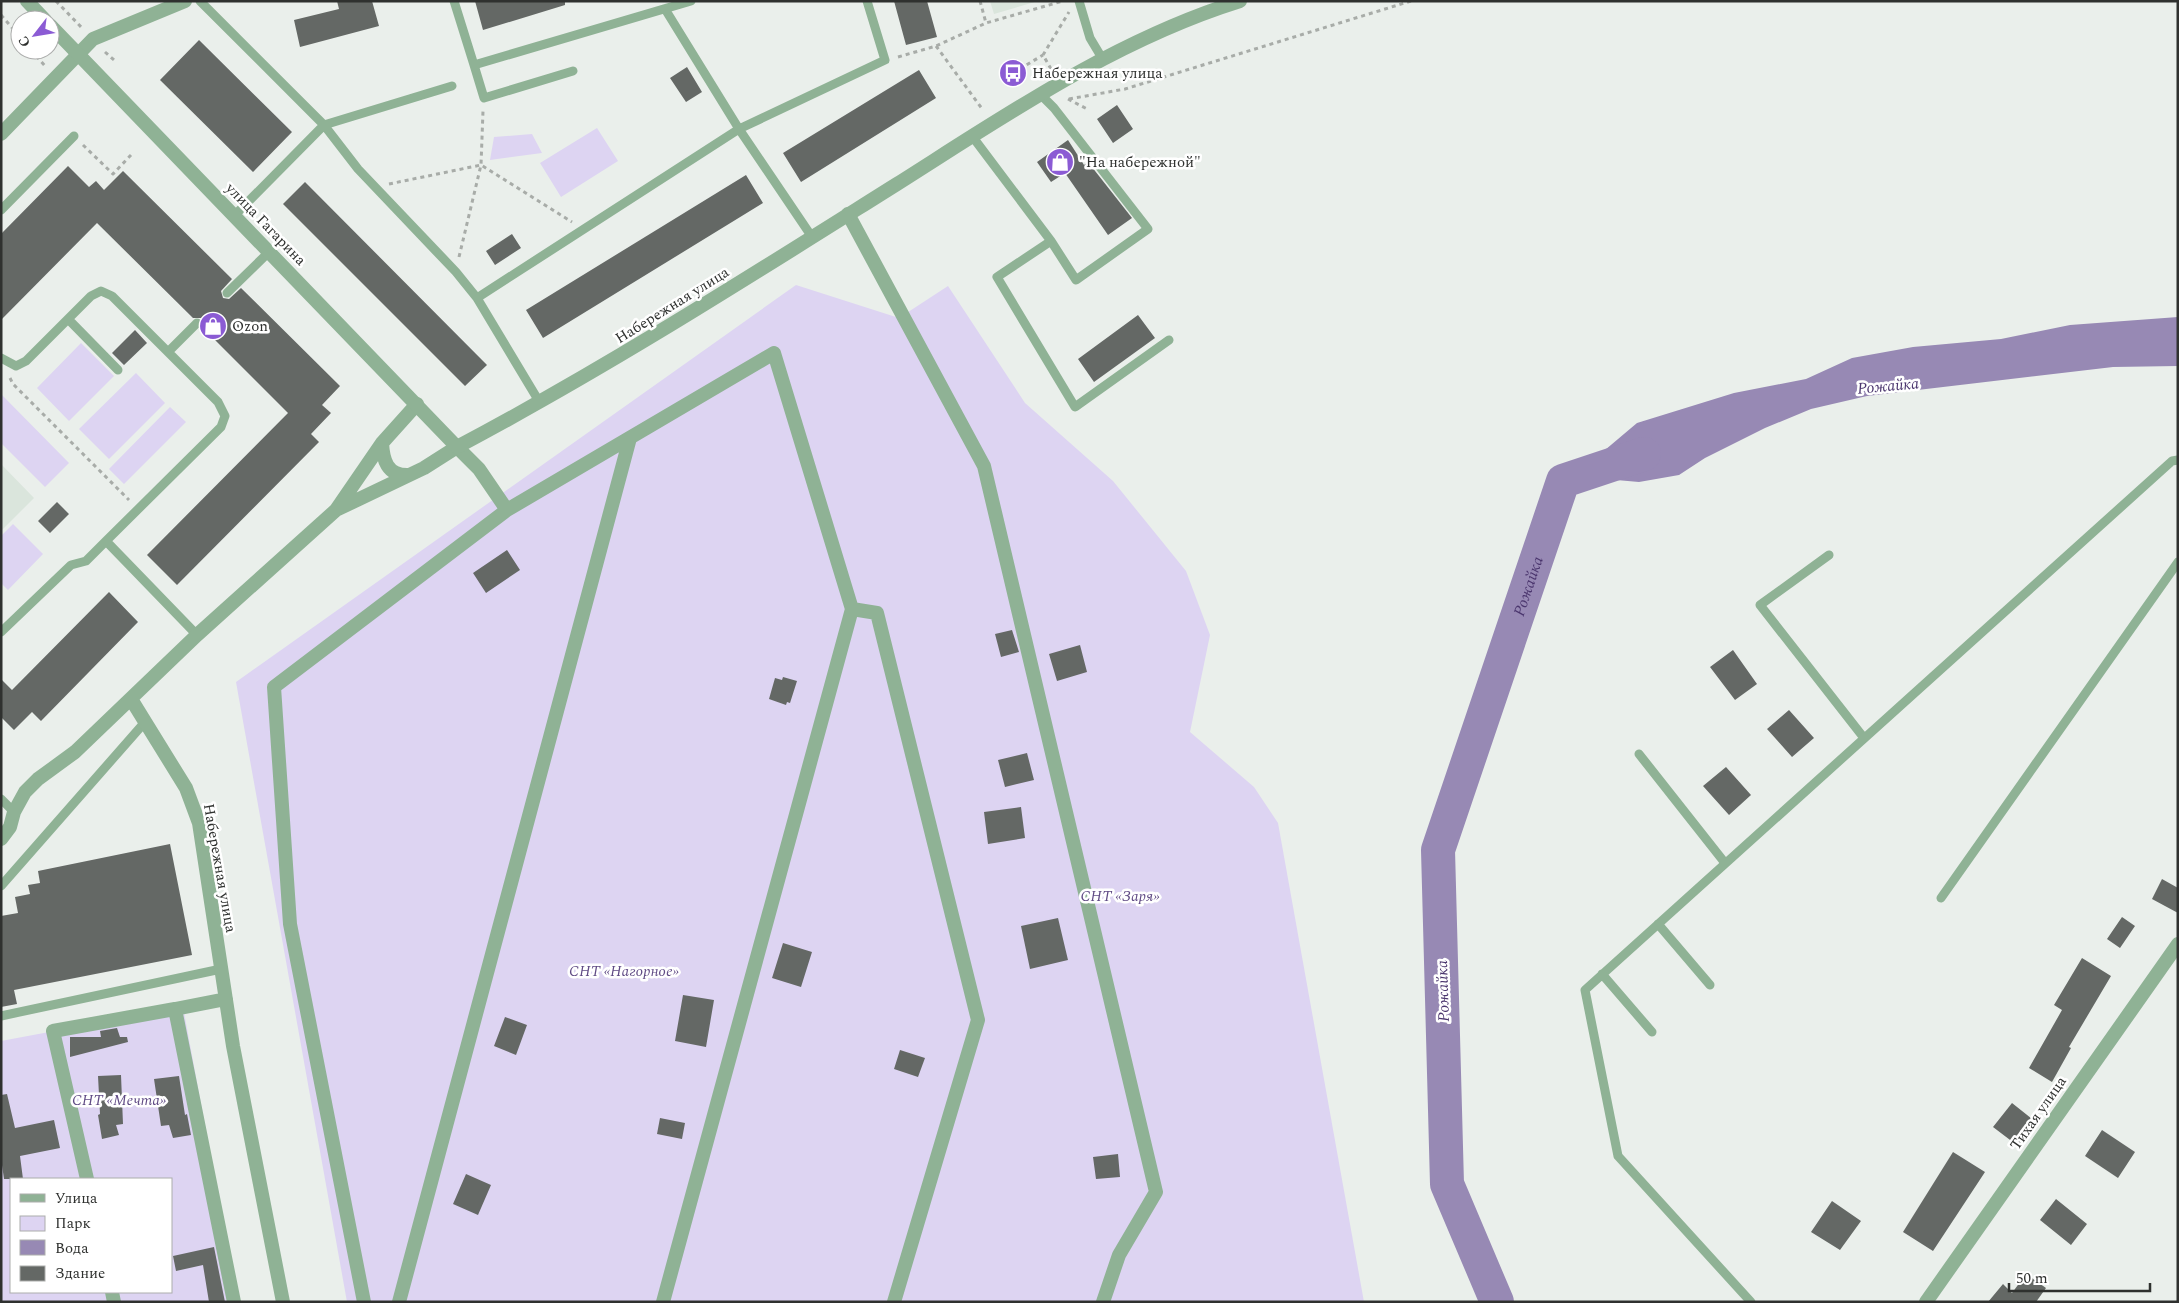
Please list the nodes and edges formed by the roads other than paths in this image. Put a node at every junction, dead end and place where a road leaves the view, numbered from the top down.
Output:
1 (185, 1) edge
2 (200, 1) edge
3 (454, 1) edge
4 (691, 1) edge
5 (867, 1) edge
6 (1079, 1) edge
7 (1240, 1) edge
8 (665, 9) junction
9 (60, 35) edge
10 (78, 54) junction
11 (1102, 58) junction
12 (474, 65) junction
13 (573, 71) dead end
14 (452, 86) dead end
15 (1040, 95) junction
16 (324, 125) junction
17 (739, 129) junction
18 (1, 134) edge
19 (74, 136) road end
20 (972, 136) junction
21 (1, 210) edge
22 (848, 214) junction
23 (235, 215) junction
24 (812, 237) junction
25 (1051, 240) junction
26 (270, 251) junction
27 (227, 294) dead end
28 (477, 298) junction
29 (68, 319) junction
30 (197, 323) dead end
31 (1169, 340) dead end
32 (168, 352) junction
33 (1, 358) edge
34 (118, 370) dead end
35 (540, 403) junction
36 (416, 404) junction
37 (630, 438) junction
38 (382, 443) junction
39 (457, 447) junction
40 (2178, 460) edge
41 (407, 475) junction
42 (336, 510) junction
43 (507, 510) junction
44 (106, 541) junction
45 (1829, 555) dead end
46 (2178, 562) edge
47 (852, 609) junction
48 (1, 632) edge
49 (197, 636) junction
50 (131, 699) junction
51 (145, 722) junction
52 (1864, 738) junction
53 (1639, 754) dead end
54 (1, 800) edge
55 (14, 812) junction
56 (1, 839) edge
57 (1725, 863) junction
58 (1, 886) edge
59 (1941, 898) dead end
60 (1658, 924) junction
61 (2178, 944) edge
62 (221, 969) junction
63 (1602, 974) junction
64 (1710, 985) dead end
65 (226, 999) junction
66 (175, 1009) junction
67 (1, 1016) edge
68 (1652, 1032) dead end
69 (87, 1178) edge
70 (234, 1302) edge
71 (283, 1302) edge
72 (364, 1302) edge
73 (399, 1302) edge
74 (663, 1302) edge
75 (894, 1302) edge
76 (1102, 1302) edge
77 (1751, 1302) edge
78 (1926, 1302) edge

1 - 10 street
2 - 16 lane
3 - 12 lane
4 - 8 lane
5 - 17 lane
6 - 11 lane
7 - 11 street, Набережная улица
8 - 12 lane
8 - 17 lane
9 - 10 street, улица Гагарина
10 - 18 street
10 - 23 street, улица Гагарина
11 - 15 street, Набережная улица
12 - 13 lane
14 - 16 lane
15 - 20 street, Набережная улица
15 - 25 lane
16 - 23 lane
16 - 28 lane
17 - 24 lane
17 - 28 lane
19 - 21 lane
20 - 22 street, Набережная улица
20 - 25 lane
22 - 24 street, Набережная улица
22 - 76 street
23 - 26 street, улица Гагарина
24 - 35 street, Набережная улица
25 - 31 lane
26 - 27 lane
26 - 36 street, улица Гагарина
28 - 35 lane
29 - 32 lane
29 - 33 lane
29 - 34 lane
30 - 32 lane
32 - 44 lane
35 - 39 street, Набережная улица
36 - 38 street, Набережная улица
36 - 39 street, улица Гагарина
37 - 43 street
37 - 47 street
37 - 73 street
38 - 41 street
38 - 42 street, Набережная улица
39 - 41 street, Набережная улица
39 - 43 street, улица Гагарина
40 - 52 lane
41 - 42 street, Набережная улица
42 - 49 street, Набережная улица
43 - 72 street
44 - 48 lane
44 - 49 lane
45 - 52 lane
46 - 59 lane
47 - 74 street
47 - 75 street
49 - 50 street, Набережная улица
50 - 51 street, Набережная улица
50 - 55 street
51 - 58 lane
51 - 62 street, Набережная улица
52 - 57 lane
53 - 57 lane
54 - 55 lane
55 - 56 street
57 - 60 lane
60 - 63 lane
60 - 64 lane
61 - 78 street, Тихая улица
62 - 65 street, Набережная улица
62 - 67 lane
63 - 68 lane
63 - 77 lane
65 - 66 street
65 - 71 street, Набережная улица
66 - 69 street
66 - 70 street

